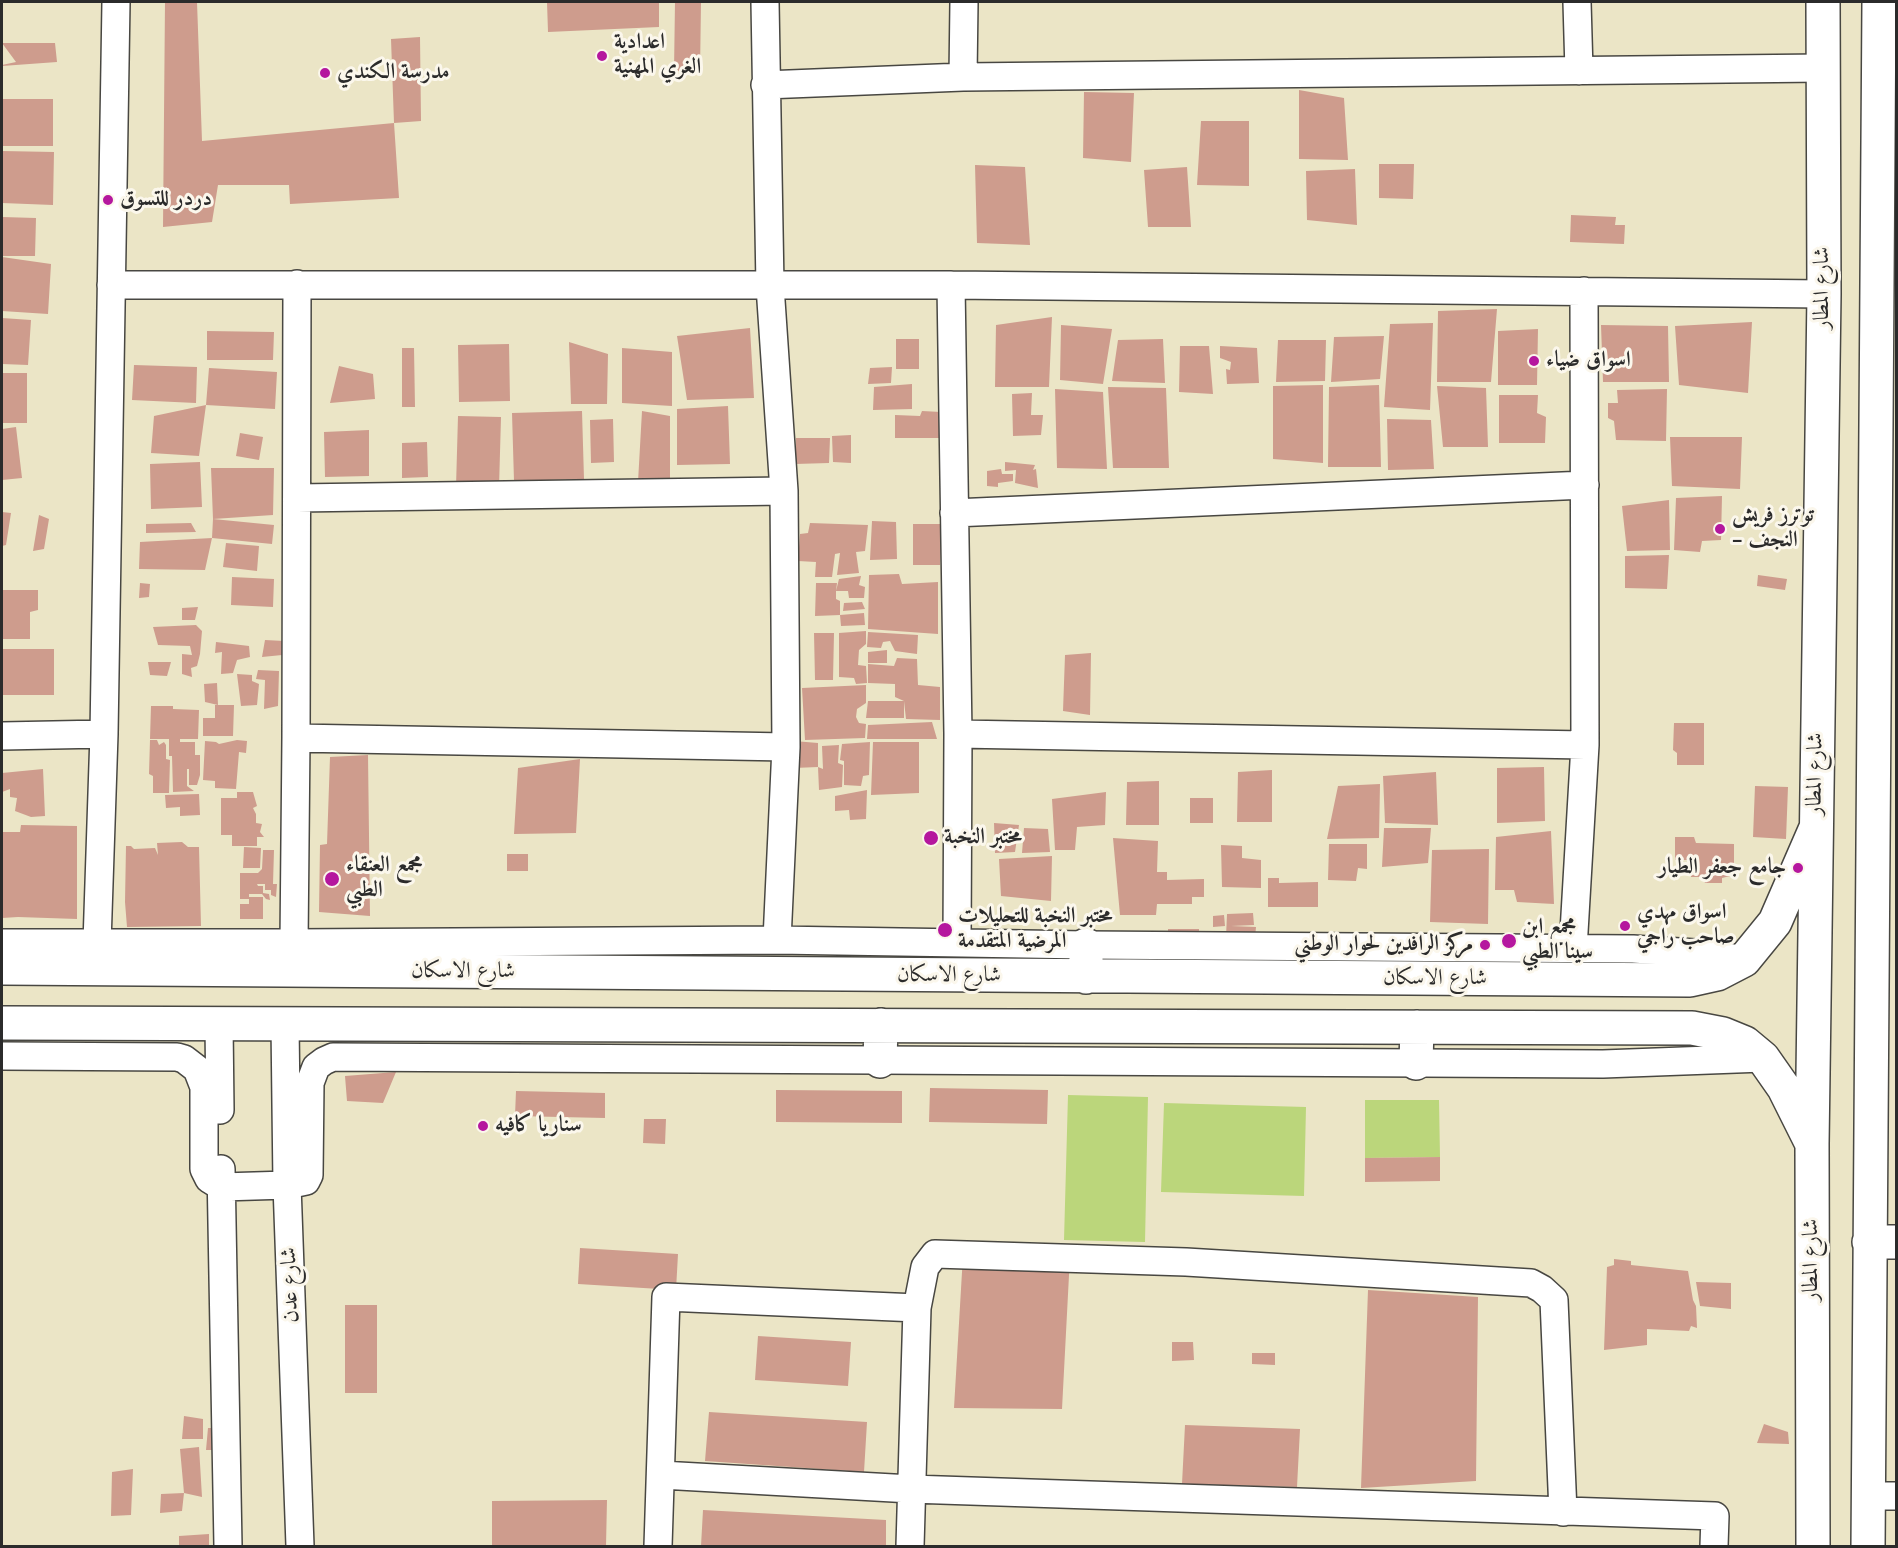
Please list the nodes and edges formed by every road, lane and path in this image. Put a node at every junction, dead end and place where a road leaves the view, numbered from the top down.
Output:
1 (116, 2) edge
2 (765, 2) edge
3 (964, 2) edge
4 (1577, 2) edge
5 (1823, 2) edge
6 (1879, 2) edge
7 (1823, 69) junction
8 (1579, 71) junction
9 (963, 77) junction
10 (765, 85) junction
11 (297, 284) junction
12 (111, 285) junction
13 (951, 285) junction
14 (770, 286) junction
15 (1584, 291) junction
16 (1824, 294) junction
17 (1585, 485) junction
18 (784, 491) junction
19 (297, 498) junction
20 (954, 513) junction
21 (104, 734) junction
22 (958, 734) junction
23 (2, 736) edge
24 (296, 738) junction
25 (1585, 745) junction
26 (786, 747) junction
27 (1815, 830) junction
28 (777, 940) junction
29 (957, 942) junction
30 (2, 943) edge
31 (97, 943) junction
32 (1086, 945) junction
33 (1574, 949) junction
34 (278, 952) junction
35 (1744, 960) junction
36 (2, 968) edge
37 (1086, 978) junction
38 (1491, 979) junction
39 (1556, 980) junction
40 (2, 1023) edge
41 (219, 1024) junction
42 (285, 1024) junction
43 (881, 1025) junction
44 (1417, 1027) junction
45 (1496, 1027) junction
46 (1559, 1027) junction
47 (2, 1056) edge
48 (1763, 1058) junction
49 (880, 1061) junction
50 (1416, 1063) junction
51 (1812, 1144) junction
52 (287, 1185) junction
53 (222, 1187) junction
54 (1883, 1242) edge
55 (917, 1308) junction
56 (660, 1474) junction
57 (911, 1489) junction
58 (1882, 1496) edge
59 (1563, 1512) junction
60 (228, 1546) edge
61 (300, 1546) edge
62 (658, 1546) edge
63 (910, 1546) edge
64 (1714, 1546) edge
65 (1813, 1546) edge
66 (1868, 1546) edge

1 - 12 street
2 - 10 street
3 - 9 street
4 - 8 street
5 - 7 main road, شارع المطار
6 - 54 main road
7 - 8 street
7 - 16 main road, شارع المطار
8 - 9 street
9 - 10 street
10 - 14 street
11 - 12 street
11 - 14 street
11 - 19 street
12 - 21 street
13 - 14 street
13 - 15 street
13 - 20 street
14 - 18 street
15 - 16 street
15 - 17 street
16 - 27 main road, شارع المطار
17 - 20 street
17 - 25 street
18 - 19 street
18 - 26 street
19 - 24 street
20 - 22 street
21 - 23 street
21 - 31 street
22 - 25 street
22 - 29 street
24 - 26 street
24 - 34 street
25 - 33 street
26 - 28 street
27 - 35 main road, شارع الاسكان
27 - 51 main road, شارع المطار
28 - 29 street
28 - 34 street
29 - 32 street
30 - 31 street
31 - 34 street
32 - 33 street
32 - 37 main road
33 - 35 street
34 - 36 main road, شارع الاسكان
34 - 37 main road, شارع الاسكان
35 - 39 main road, شارع الاسكان
37 - 38 main road, شارع الاسكان
38 - 39 main road, شارع الاسكان
38 - 45 main road
39 - 46 main road
40 - 41 main road
41 - 42 main road
41 - 53 street
42 - 43 main road
42 - 52 street, شارع عدن
43 - 44 main road
43 - 49 main road
44 - 45 main road
44 - 50 main road
45 - 46 main road
46 - 48 main road
47 - 53 street
48 - 50 street
48 - 51 main road
49 - 50 street
49 - 52 street
51 - 65 main road, شارع المطار
52 - 53 street
52 - 61 street, شارع عدن
53 - 60 street
54 - 58 main road
55 - 56 street
55 - 57 street
55 - 59 street
56 - 57 street
56 - 62 street
57 - 59 street
57 - 63 street
58 - 66 main road
59 - 64 street

